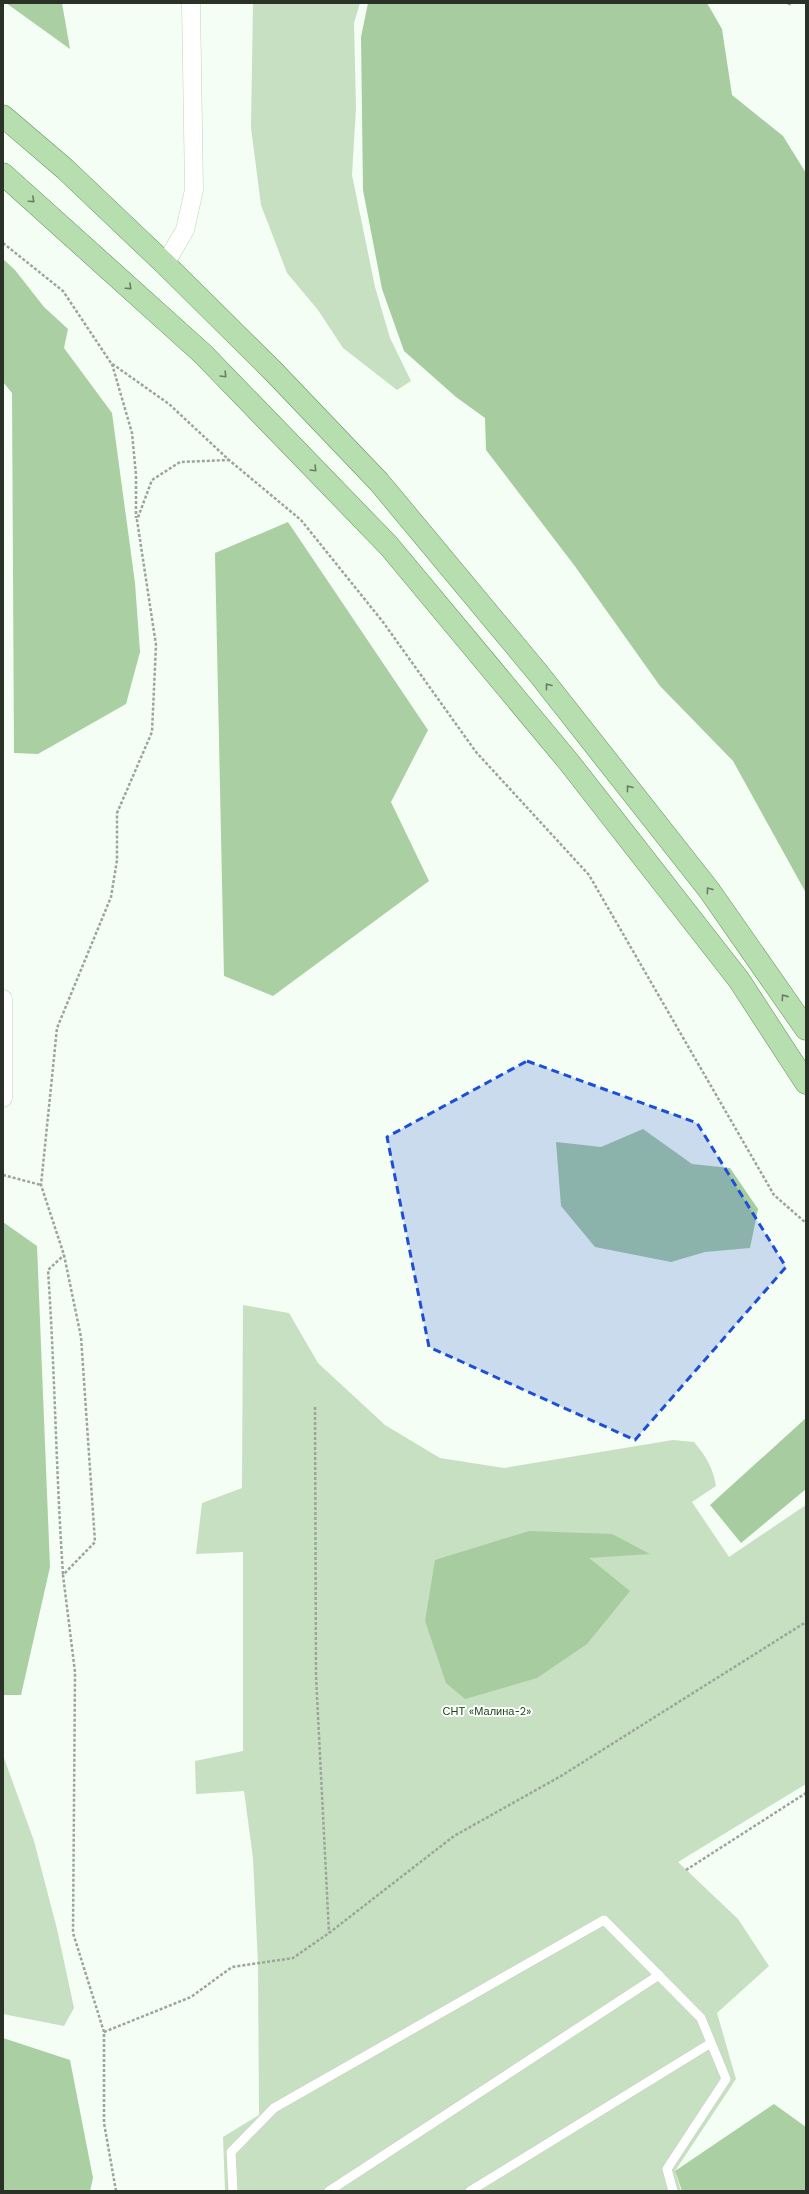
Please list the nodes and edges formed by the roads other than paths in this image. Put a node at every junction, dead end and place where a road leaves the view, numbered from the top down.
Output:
1 (191, 3) edge
2 (3, 116) edge
3 (3, 174) edge
4 (165, 264) junction
5 (3, 999) edge
6 (806, 1029) edge
7 (806, 1083) edge
8 (3, 1098) edge
9 (658, 1975) junction
10 (710, 2043) junction
11 (233, 2191) edge
12 (329, 2191) edge
13 (470, 2191) edge
14 (673, 2191) edge

1 - 4 street
2 - 4 main road
3 -> 7 main road
6 -> 4 main road
5 - 8 street
9 - 10 lane
9 - 11 lane
9 - 12 lane
10 - 13 lane
10 - 14 lane

